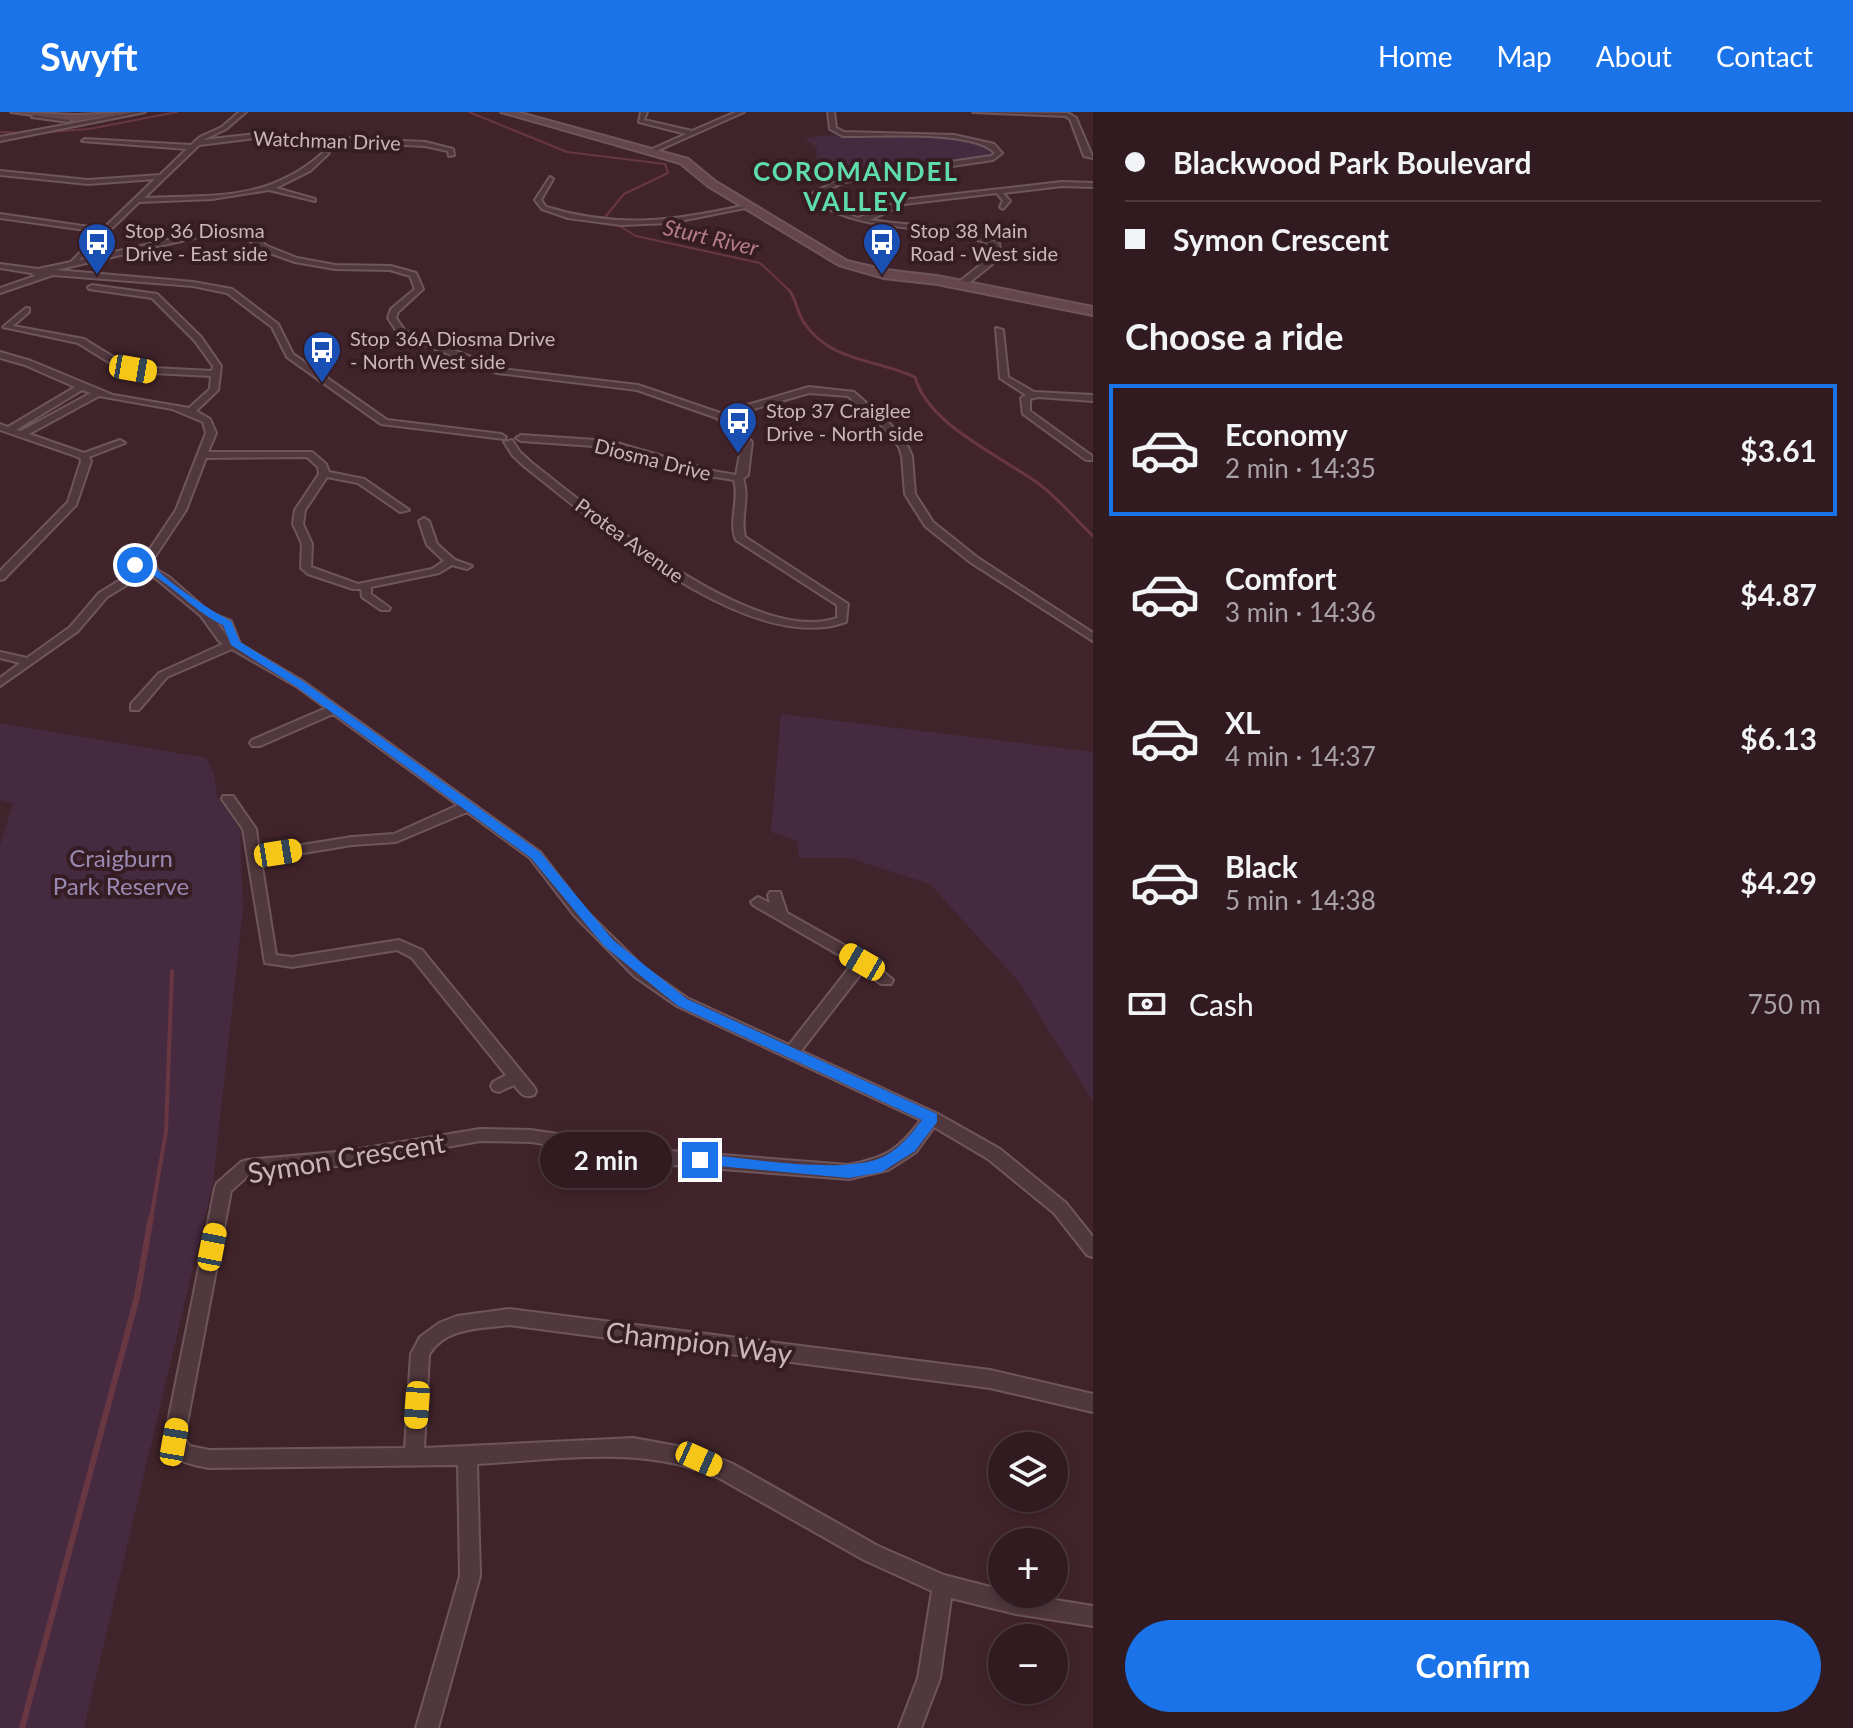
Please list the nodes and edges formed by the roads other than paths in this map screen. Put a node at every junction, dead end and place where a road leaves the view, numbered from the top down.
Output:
1 (16, 112) edge
2 (130, 112) edge
3 (142, 112) edge
4 (243, 112) edge
5 (506, 112) edge
6 (644, 112) edge
7 (741, 112) edge
8 (831, 112) edge
9 (976, 112) edge
10 (1030, 113) edge
11 (1067, 113) edge
12 (34, 116) junction
13 (73, 123) junction
14 (691, 133) junction
15 (1077, 133) junction
16 (1093, 133) edge
17 (0, 139) edge
18 (85, 141) dead end
19 (194, 145) junction
20 (652, 151) junction
21 (326, 153) dead end
22 (451, 155) dead end
23 (1093, 156) edge
24 (0, 173) edge
25 (160, 177) junction
26 (550, 179) dead end
27 (1093, 185) edge
28 (272, 189) junction
29 (998, 191) junction
30 (136, 200) junction
31 (313, 200) dead end
32 (747, 207) junction
33 (1003, 207) dead end
34 (0, 216) edge
35 (863, 220) junction
36 (104, 231) junction
37 (74, 261) junction
38 (0, 266) edge
39 (52, 271) junction
40 (37, 273) junction
41 (962, 284) junction
42 (92, 287) dead end
43 (0, 289) edge
44 (26, 310) dead end
45 (1093, 311) edge
46 (4, 327) edge
47 (999, 330) dead end
48 (0, 355) edge
49 (211, 357) junction
50 (204, 374) junction
51 (216, 374) junction
52 (79, 388) junction
53 (98, 393) junction
54 (1031, 394) junction
55 (1093, 398) edge
56 (186, 411) junction
57 (720, 416) junction
58 (5, 428) edge
59 (21, 435) junction
60 (505, 440) junction
61 (120, 443) dead end
62 (202, 455) junction
63 (84, 456) junction
64 (1089, 458) dead end
65 (324, 474) junction
66 (738, 478) junction
67 (404, 510) dead end
68 (424, 521) dead end
69 (451, 562) junction
70 (467, 566) dead end
71 (148, 568) junction
72 (0, 576) edge
73 (133, 579) junction
74 (366, 586) junction
75 (174, 588) junction
76 (385, 608) dead end
77 (1093, 638) edge
78 (235, 643) junction
79 (0, 655) edge
80 (27, 661) junction
81 (0, 683) edge
82 (135, 707) dead end
83 (332, 710) junction
84 (256, 743) dead end
85 (228, 799) dead end
86 (468, 806) junction
87 (253, 857) junction
88 (775, 895) dead end
89 (758, 902) dead end
90 (781, 915) junction
91 (862, 962) junction
92 (886, 980) dead end
93 (791, 1053) junction
94 (516, 1076) junction
95 (499, 1086) dead end
96 (528, 1091) dead end
97 (932, 1118) junction
98 (1093, 1250) edge
99 (1093, 1403) edge
100 (467, 1455) junction
101 (414, 1457) junction
102 (943, 1585) junction
103 (1093, 1616) edge
104 (427, 1728) edge
105 (910, 1728) edge

1 - 12 main road
2 - 12 main road
3 - 13 street
4 - 19 street
5 - 20 main road
6 - 14 street
7 - 14 street
8 - 35 street
9 - 10 street
10 - 11 street
11 - 15 street
12 - 13 street
13 - 17 street
14 - 20 street
15 - 16 street
15 - 23 street
18 - 19 street, Watchman Drive
19 - 22 street, Watchman Drive
19 - 25 street
20 - 32 main road
21 - 28 street
24 - 25 street
25 - 30 street
26 - 32 street
27 - 29 street
28 - 30 street
28 - 31 street
29 - 33 street
29 - 35 street
30 - 36 street
32 - 41 main road
34 - 36 street
35 - 41 street
36 - 37 street
37 - 39 street
37 - 57 street
38 - 40 street
39 - 40 street
39 - 60 street
40 - 43 street
41 - 45 main road
42 - 49 street
44 - 46 street
46 - 50 street
47 - 54 street
48 - 52 street
49 - 50 street
49 - 51 street
50 - 51 street
50 - 56 street
51 - 56 street
52 - 53 street
52 - 58 street
53 - 56 street
53 - 59 street
54 - 55 street
54 - 64 street
56 - 62 street
57 - 66 street
57 - 77 street
58 - 59 street
59 - 63 street
60 - 66 street, Diosma Drive
60 - 66 street, Protea Avenue
61 - 63 street
62 - 65 street
62 - 71 street
63 - 72 street
65 - 67 street
65 - 74 street
68 - 69 street
69 - 70 street
69 - 74 street
71 - 73 street
71 - 75 street
73 - 75 street
73 - 80 street
74 - 76 street
75 - 78 street
78 - 82 street
78 - 83 street
79 - 80 street
80 - 81 street
83 - 84 street
83 - 86 street
85 - 87 street
86 - 87 street
86 - 93 street
87 - 94 street
88 - 90 street
89 - 90 street
90 - 91 street
91 - 92 street
91 - 93 street
93 - 97 street
94 - 95 street
94 - 96 street
97 - 98 street
97 - 101 street, Symon Crescent
99 - 101 street, Champion Way
100 - 101 street, Symon Crescent
100 - 102 street, Symon Crescent
100 - 104 street
102 - 103 street, Symon Crescent
102 - 105 street

